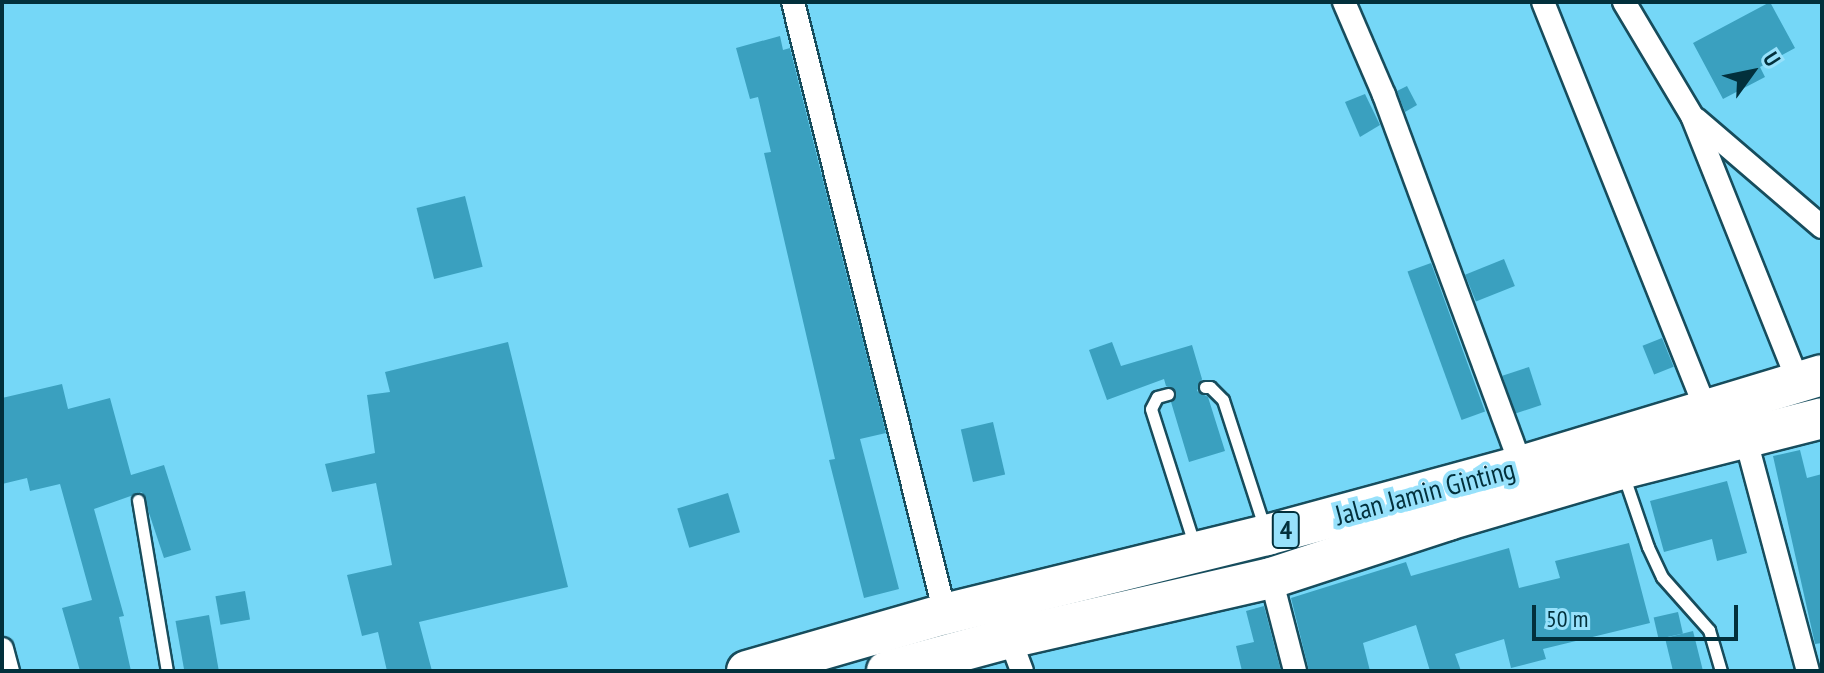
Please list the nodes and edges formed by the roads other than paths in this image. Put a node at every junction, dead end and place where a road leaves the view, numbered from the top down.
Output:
1 (793, 2) edge
2 (1344, 2) edge
3 (1543, 2) edge
4 (1624, 2) edge
5 (1692, 116) junction
6 (1822, 227) edge
7 (1810, 378) edge
8 (1205, 387) dead end
9 (1168, 394) dead end
10 (1705, 408) junction
11 (1822, 418) edge
12 (1746, 440) junction
13 (1521, 466) junction
14 (1621, 469) junction
15 (138, 500) dead end
16 (1267, 535) junction
17 (1197, 553) junction
18 (1271, 578) junction
19 (945, 614) junction
20 (1010, 637) edge
21 (2, 649) edge
22 (8, 671) edge
23 (167, 671) edge
24 (747, 671) edge
25 (887, 671) edge
26 (1295, 671) edge
27 (1721, 671) edge
28 (1808, 671) edge

1 - 19 street
2 - 13 street
3 - 10 street
4 - 5 street
5 - 6 street
5 - 7 street
7 - 10 highway, Jalan Jamin Ginting / 4
8 - 16 lane
9 - 17 lane
10 - 13 highway, Jalan Jamin Ginting / 4
11 - 12 highway, Jalan Jamin Ginting / 4
12 - 14 highway, Jalan Jamin Ginting / 4
12 - 28 street
13 - 16 highway, Jalan Jamin Ginting / 4
14 - 18 highway, Jalan Jamin Ginting / 4
14 - 27 lane
15 - 23 lane
16 - 17 highway, Jalan Jamin Ginting / 4
17 - 20 highway, Jalan Jamin Ginting / 4
18 - 20 highway, Jalan Jamin Ginting / 4
18 - 26 street
19 - 20 highway, Jalan Jamin Ginting / 4
19 - 24 highway, Jalan Jamin Ginting / 4
20 - 25 highway, Jalan Jamin Ginting / 4
21 - 22 street

